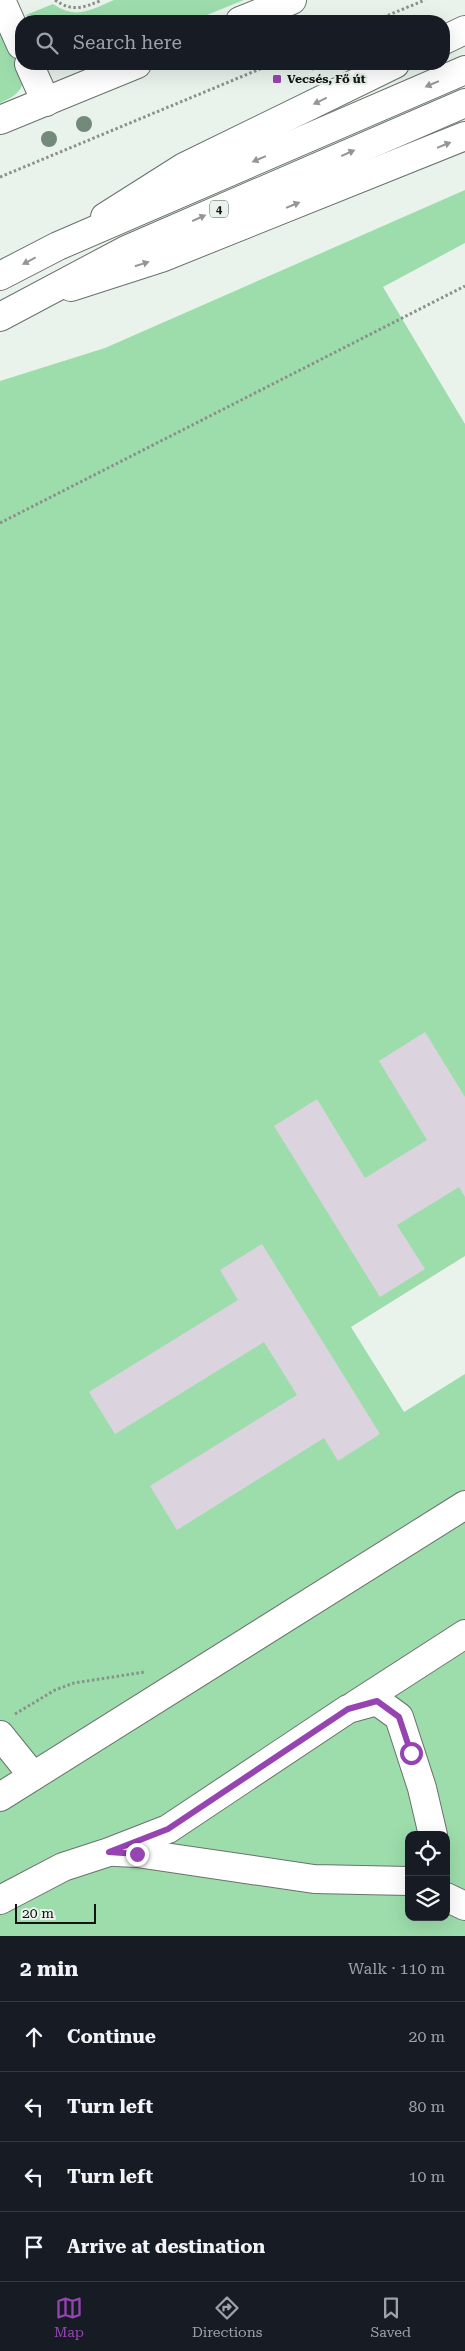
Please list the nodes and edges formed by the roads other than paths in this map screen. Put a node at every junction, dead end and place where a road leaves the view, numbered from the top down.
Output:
1 (1, 0) edge
2 (292, 0) edge
3 (255, 15) edge
4 (465, 30) edge
5 (15, 32) edge
6 (450, 37) edge
7 (32, 70) edge
8 (123, 70) edge
9 (383, 70) edge
10 (465, 70) edge
11 (46, 102) junction
12 (465, 103) edge
13 (0, 120) edge
14 (465, 136) edge
15 (58, 246) junction
16 (0, 276) edge
17 (29, 301) junction
18 (0, 317) edge
19 (461, 1516) edge
20 (465, 1634) edge
21 (348, 1709) junction
22 (4, 1727) edge
23 (33, 1776) junction
24 (0, 1797) edge
25 (432, 1831) edge
26 (109, 1852) junction
27 (405, 1881) edge
28 (450, 1899) edge
29 (0, 1900) edge
30 (465, 1906) edge

1 - 5 street
2 - 3 street
4 - 6 street
7 - 11 street
8 - 11 street
9 -> 15 street
10 -> 15 street
11 - 13 street
17 -> 12 street, 4
17 -> 14 street
15 -> 16 street
17 - 18 street, 4
19 - 23 street
20 - 21 street
21 - 25 street
21 - 26 street
22 - 23 street
23 - 24 street
26 - 27 street
26 - 29 street
28 - 30 street

